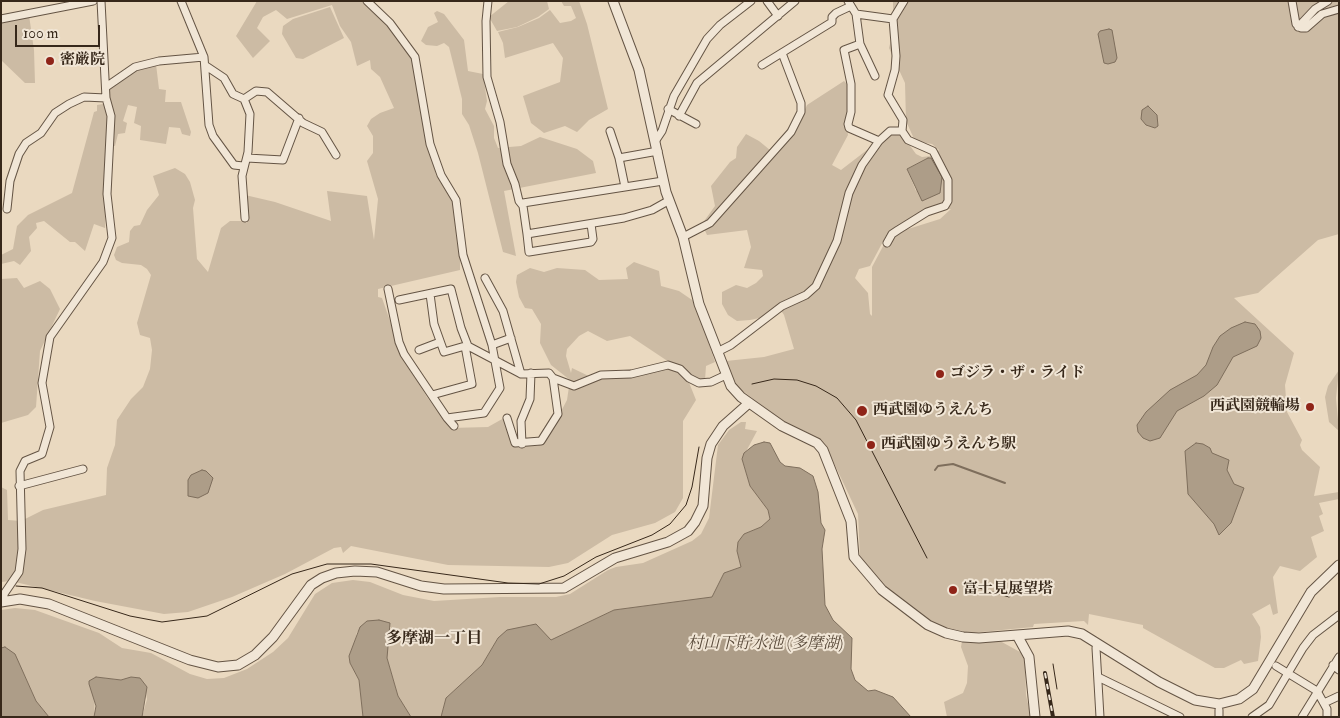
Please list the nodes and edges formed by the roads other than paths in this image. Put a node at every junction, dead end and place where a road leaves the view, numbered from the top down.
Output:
1 (93, 1) edge
2 (101, 1) edge
3 (181, 1) edge
4 (367, 1) edge
5 (488, 1) edge
6 (614, 1) edge
7 (751, 1) edge
8 (767, 1) edge
9 (795, 1) edge
10 (904, 1) edge
11 (1292, 1) edge
12 (1328, 1) edge
13 (849, 4) edge
14 (1339, 9) edge
15 (856, 14) junction
16 (778, 16) junction
17 (893, 18) junction
18 (1, 19) edge
19 (1298, 27) junction
20 (860, 44) junction
21 (782, 54) junction
22 (204, 57) junction
23 (762, 65) dead end
24 (206, 66) junction
25 (875, 76) dead end
26 (106, 87) junction
27 (106, 98) junction
28 (244, 99) junction
29 (668, 109) junction
30 (679, 116) junction
31 (299, 118) junction
32 (696, 124) dead end
33 (610, 130) dead end
34 (902, 131) junction
35 (656, 140) junction
36 (879, 141) junction
37 (658, 151) junction
38 (336, 156) dead end
39 (247, 158) junction
40 (619, 158) junction
41 (243, 166) junction
42 (663, 180) junction
43 (625, 187) junction
44 (668, 201) junction
45 (523, 203) junction
46 (7, 209) dead end
47 (245, 218) dead end
48 (591, 224) junction
49 (527, 234) junction
50 (683, 237) junction
51 (887, 243) dead end
52 (485, 278) dead end
53 (388, 289) dead end
54 (430, 294) junction
55 (399, 300) dead end
56 (511, 338) junction
57 (440, 342) junction
58 (492, 345) junction
59 (466, 346) junction
60 (419, 350) dead end
61 (717, 352) junction
62 (496, 361) junction
63 (521, 374) junction
64 (531, 374) junction
65 (726, 375) junction
66 (553, 378) junction
67 (432, 395) junction
68 (749, 402) junction
69 (447, 418) junction
70 (507, 418) dead end
71 (454, 426) dead end
72 (522, 444) junction
73 (83, 469) dead end
74 (19, 486) junction
75 (1339, 565) edge
76 (3, 601) edge
77 (1339, 616) edge
78 (1017, 635) junction
79 (1096, 648) dead end
80 (1339, 657) edge
81 (1332, 665) junction
82 (1276, 666) dead end
83 (1339, 670) edge
84 (1289, 673) junction
85 (1098, 677) junction
86 (1317, 691) junction
87 (1339, 696) edge
88 (1324, 702) junction
89 (1102, 716) edge
90 (1176, 716) edge
91 (1035, 717) edge
92 (1252, 717) edge
93 (1302, 717) edge
94 (1327, 717) edge

1 - 18 street
2 - 26 street
3 - 22 street
4 - 58 street
5 - 45 street
6 - 35 street
7 - 29 street
8 - 16 street
9 - 16 street
10 - 17 street
11 - 19 street
12 - 19 street
13 - 15 street
13 - 21 street
14 - 19 street
15 - 17 street
15 - 20 street
16 - 30 street
17 - 34 street
20 - 25 street
20 - 36 street
21 - 23 street
21 - 50 street
22 - 24 street
22 - 26 street
24 - 28 street
24 - 41 street
26 - 27 street
27 - 46 street
27 - 74 street
28 - 31 street
28 - 39 street
29 - 30 street
29 - 35 street
30 - 32 street
31 - 38 street
31 - 39 street
33 - 40 street
34 - 36 street
34 - 51 street
35 - 37 street
36 - 61 street
37 - 40 street
37 - 42 street
39 - 41 street
40 - 43 street
41 - 47 street
42 - 43 street
42 - 44 street
43 - 45 street
44 - 48 street
44 - 50 street
45 - 49 street
48 - 49 street
48 - 49 street
50 - 61 street
52 - 56 street
53 - 67 street
54 - 55 street
54 - 57 street
54 - 59 street
56 - 58 street
56 - 63 street
57 - 59 street
57 - 60 street
58 - 62 street
59 - 62 street
59 - 67 street
61 - 65 street
62 - 63 street
62 - 69 street
63 - 64 street
64 - 66 street
64 - 72 street
65 - 66 street
65 - 68 street
66 - 72 street
67 - 69 street
68 - 76 street
68 - 78 street
69 - 71 street
70 - 72 street
73 - 74 street
74 - 76 street
75 - 78 street
77 - 84 street
78 - 91 street
79 - 85 street
80 - 81 street
81 - 83 street
81 - 86 street
82 - 84 street
84 - 86 street
84 - 92 street
85 - 89 street
85 - 90 street
86 - 88 street
86 - 93 street
87 - 88 street
88 - 94 street

